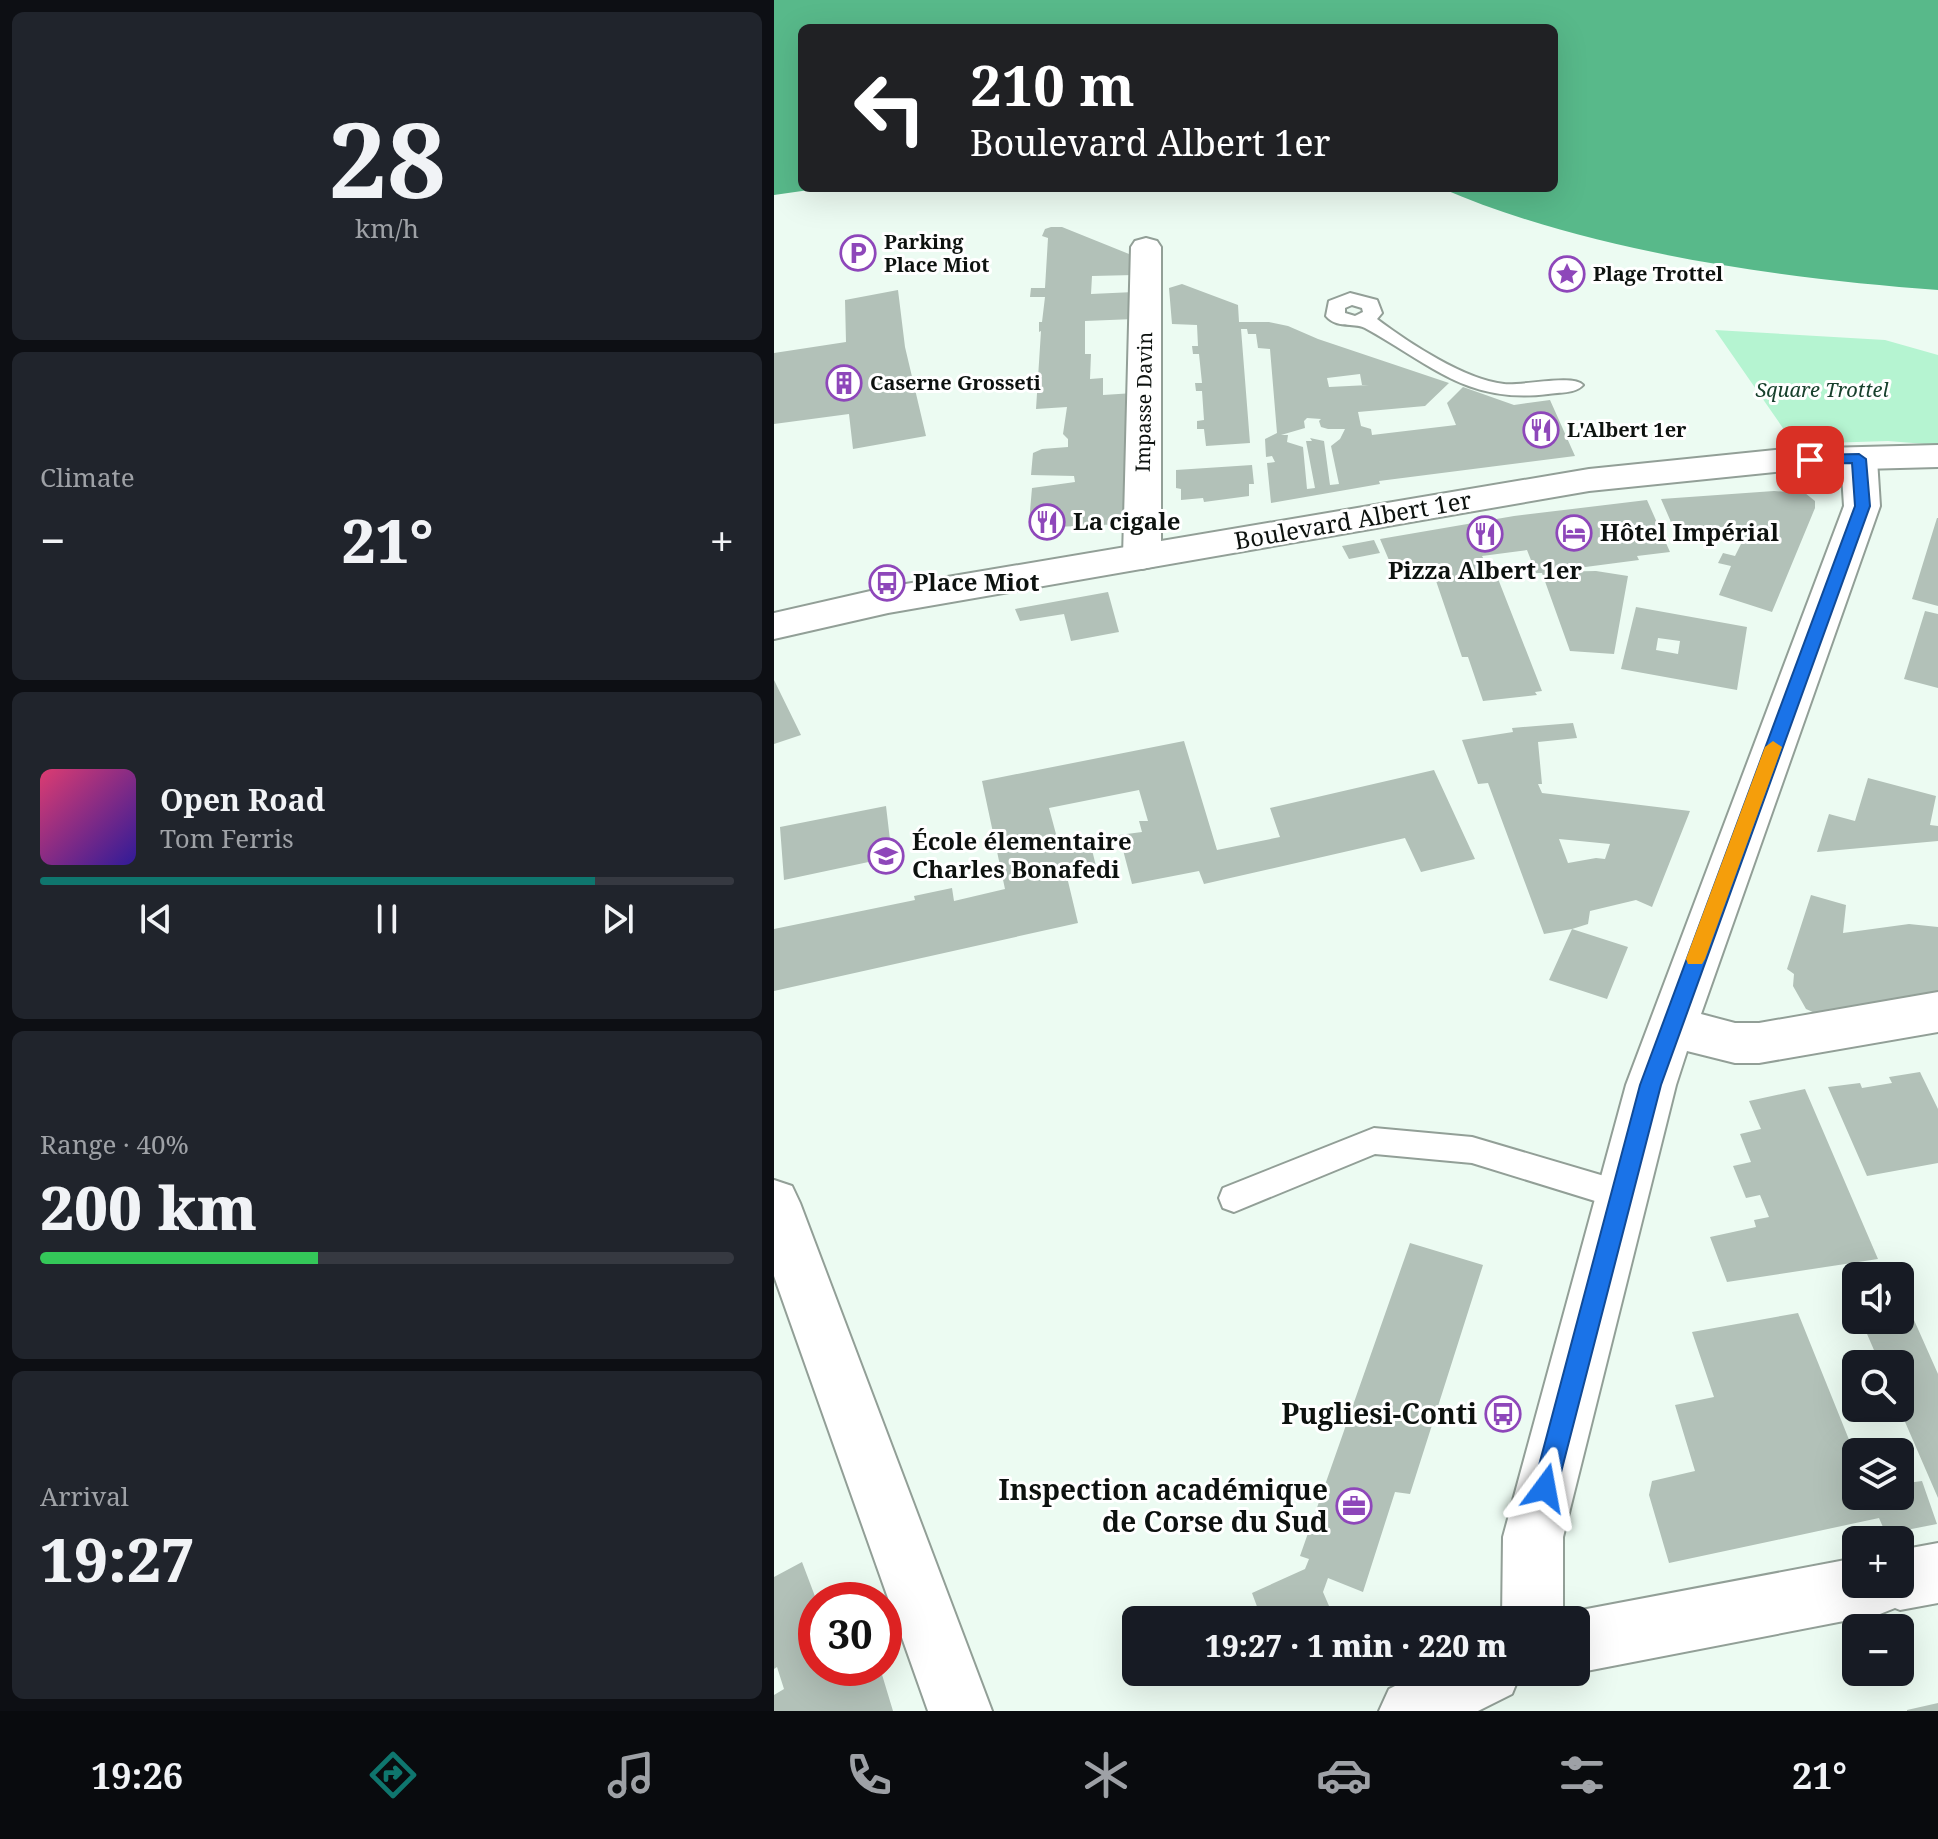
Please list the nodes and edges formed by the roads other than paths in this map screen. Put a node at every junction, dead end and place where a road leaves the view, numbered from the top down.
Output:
1 (1146, 247) dead end
2 (1365, 319) dead end
3 (1573, 385) dead end
4 (1938, 456) edge
5 (1859, 459) junction
6 (1142, 557) junction
7 (774, 626) edge
8 (1938, 1012) edge
9 (1670, 1027) junction
10 (1621, 1195) junction
11 (1234, 1198) dead end
12 (776, 1214) edge
13 (1938, 1573) edge
14 (1914, 1577) edge
15 (1842, 1591) edge
16 (1532, 1606) edge
17 (1590, 1639) edge
18 (1462, 1686) edge
19 (960, 1711) edge
20 (1411, 1711) edge

1 - 6 street, Impasse Davin
2 - 3 lane
4 - 5 street, Boulevard Albert 1er
5 - 6 street, Boulevard Albert 1er
5 - 9 street
6 - 7 street, Boulevard Albert 1er
8 - 9 street
9 - 10 street
10 - 11 lane
10 - 16 street
12 - 19 street
13 - 14 street
15 - 17 street
18 - 20 street

